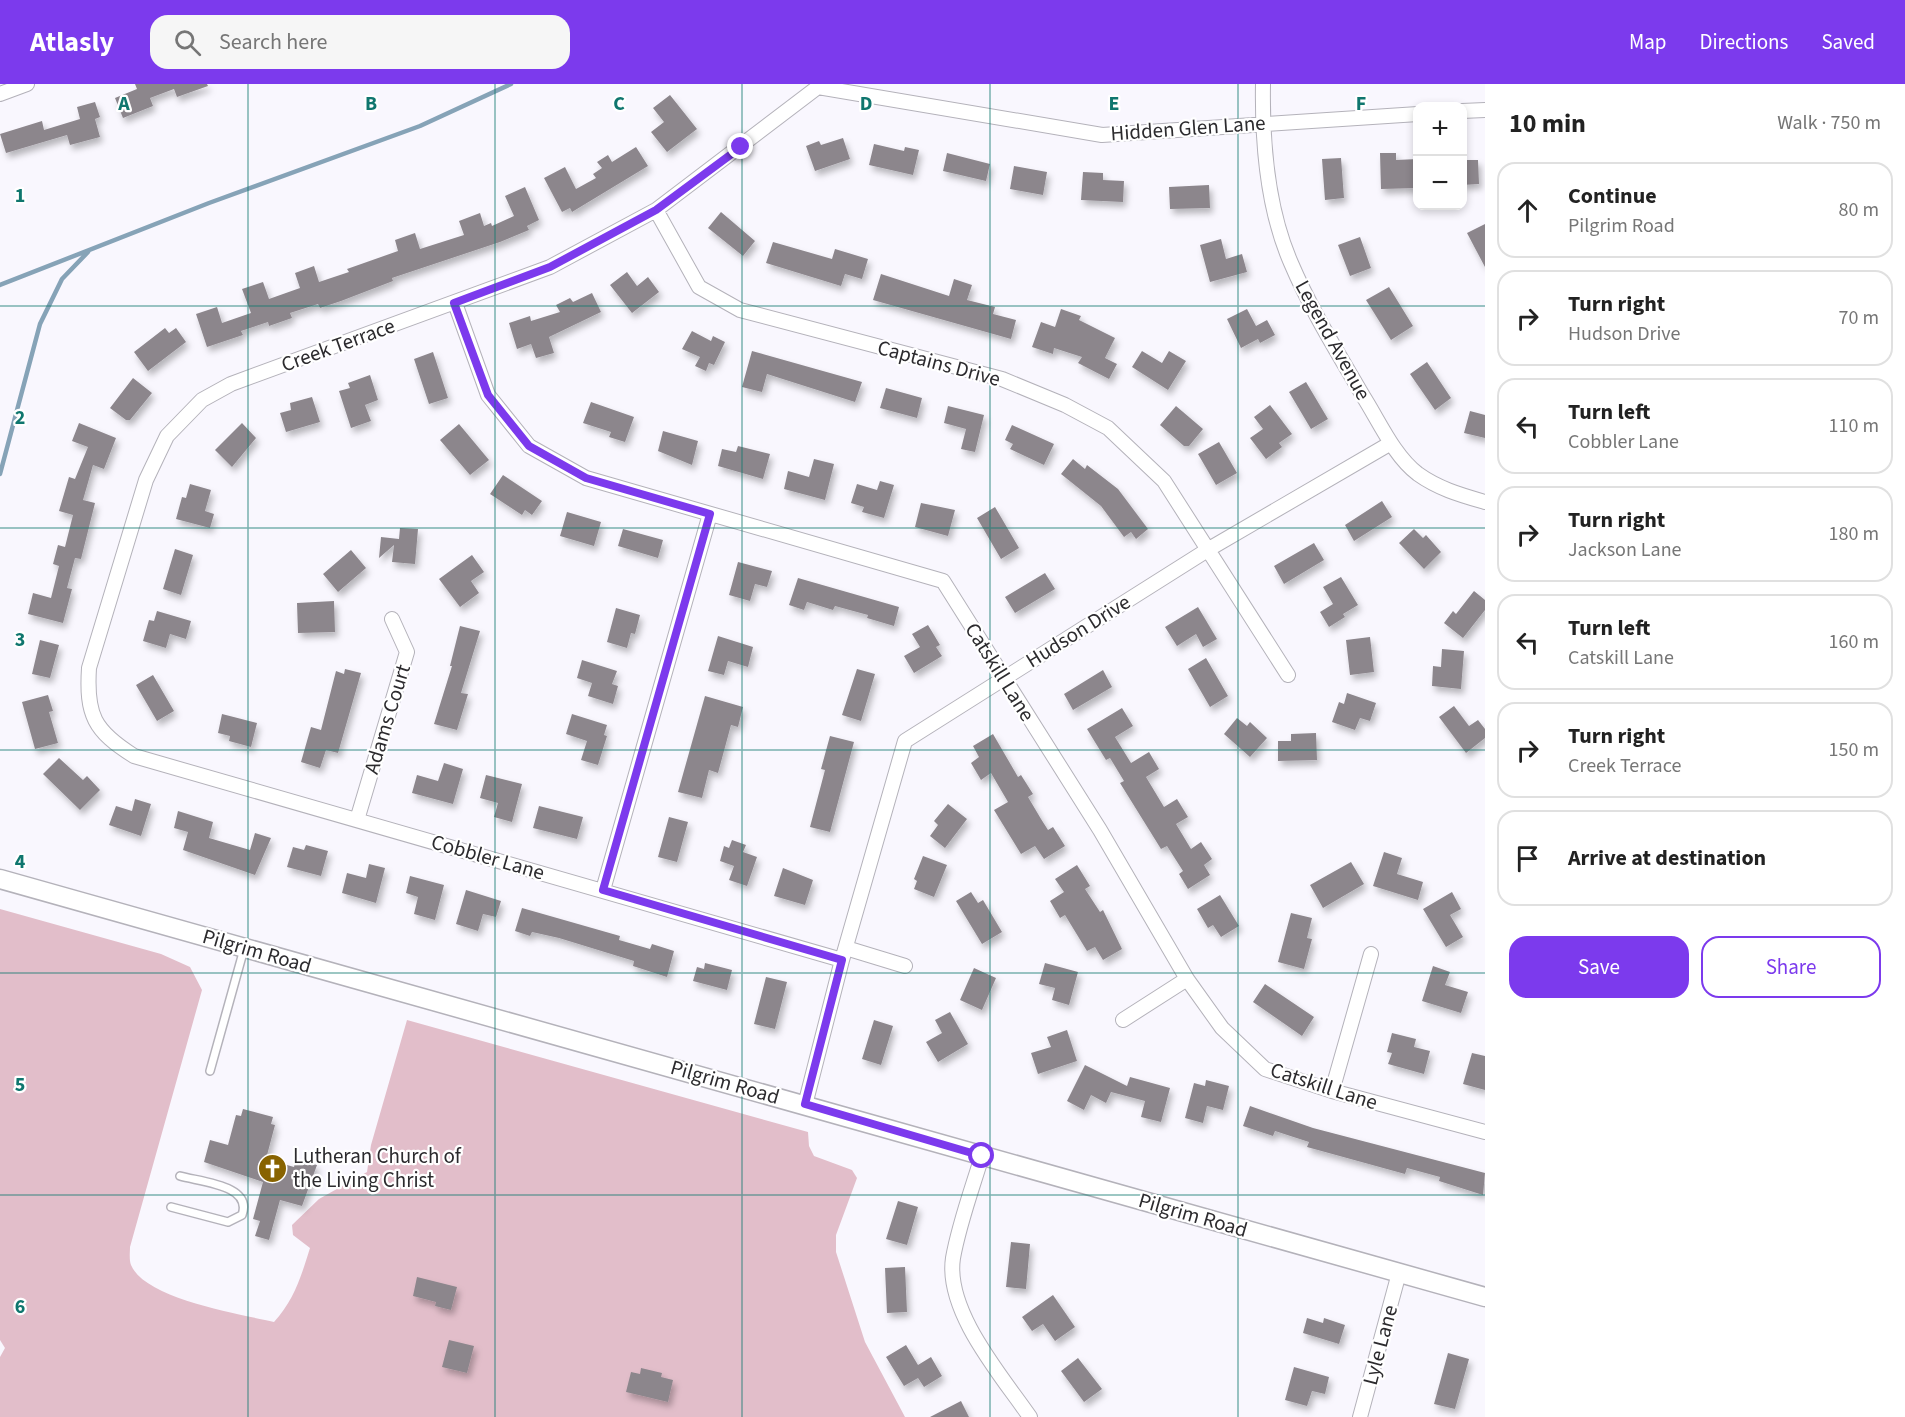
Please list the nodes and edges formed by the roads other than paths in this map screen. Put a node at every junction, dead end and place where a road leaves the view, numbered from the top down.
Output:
1 (27, 84) edge
2 (1263, 84) edge
3 (818, 85) edge
4 (0, 94) edge
5 (1485, 110) edge
6 (1467, 111) edge
7 (1413, 114) edge
8 (1262, 122) junction
9 (656, 210) junction
10 (454, 303) junction
11 (1391, 443) junction
12 (1485, 502) edge
13 (710, 514) junction
14 (1209, 549) junction
15 (392, 619) dead end
16 (1288, 675) dead end
17 (1004, 677) junction
18 (134, 756) joint
19 (357, 820) junction
20 (0, 879) edge
21 (603, 890) junction
22 (244, 947) junction
23 (844, 954) junction
24 (1371, 954) dead end
25 (905, 966) dead end
26 (1187, 979) junction
27 (1123, 1020) dead end
28 (210, 1071) dead end
29 (1332, 1091) junction
30 (805, 1104) junction
31 (1485, 1132) edge
32 (982, 1156) junction
33 (180, 1176) dead end
34 (171, 1207) dead end
35 (1399, 1273) junction
36 (1485, 1297) edge
37 (1030, 1417) edge
38 (1360, 1417) edge

1 - 4 street
2 - 8 street, Legend Avenue
3 - 8 street, Hidden Glen Lane
3 - 9 street, Creek Terrace
5 - 6 street
7 - 8 street, Hidden Glen Lane
8 - 11 street, Legend Avenue
9 - 10 street, Creek Terrace
9 - 14 street, Captains Drive
10 - 13 street, Catskill Lane
10 - 18 street, Creek Terrace
11 - 12 street, Legend Avenue
11 - 14 street, Hudson Drive
13 - 17 street, Catskill Lane
13 - 21 street
14 - 16 street, Captains Drive
14 - 17 street, Hudson Drive
15 - 19 street, Adams Court
17 - 23 street, Hudson Drive
17 - 26 street, Catskill Lane
18 - 19 street, Cobbler Lane
19 - 21 street, Cobbler Lane
20 - 22 street, Pilgrim Road
21 - 23 street, Cobbler Lane
22 - 28 lane
22 - 30 street, Pilgrim Road
23 - 25 street, Cobbler Lane
23 - 30 street, Hudson Drive
24 - 29 street
26 - 27 street
26 - 29 street, Catskill Lane
29 - 31 street, Catskill Lane
30 - 32 street, Pilgrim Road
32 - 35 street, Pilgrim Road
32 - 37 street
33 - 34 lane
35 - 36 street, Pilgrim Road
35 - 38 street, Lyle Lane

